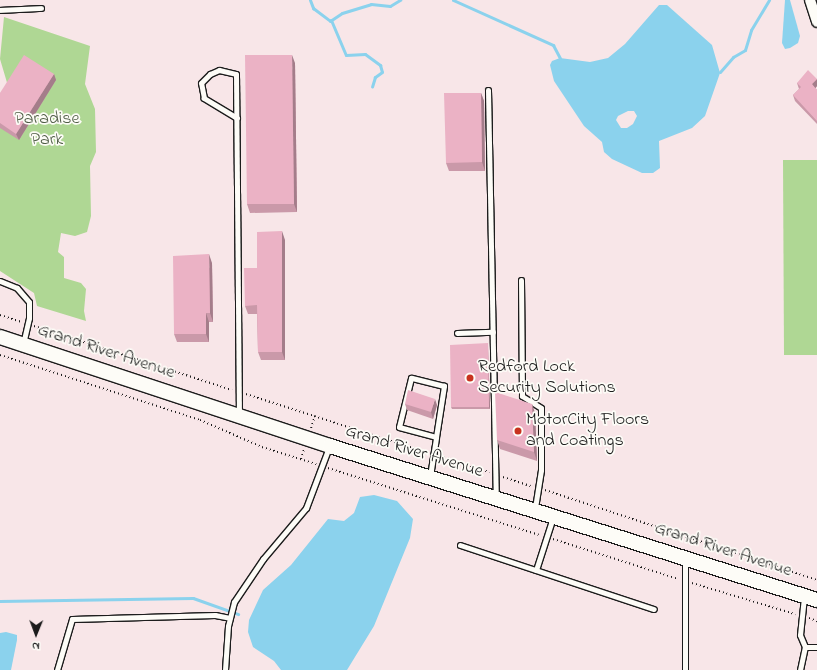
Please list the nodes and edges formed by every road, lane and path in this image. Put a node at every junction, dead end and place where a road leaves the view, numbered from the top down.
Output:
1 (810, 0) edge
2 (41, 8) dead end
3 (0, 10) edge
4 (817, 22) edge
5 (488, 90) dead end
6 (237, 118) junction
7 (521, 280) dead end
8 (0, 281) edge
9 (0, 315) edge
10 (28, 324) junction
11 (493, 332) junction
12 (457, 333) dead end
13 (0, 337) edge
14 (23, 344) junction
15 (0, 355) edge
16 (239, 392) junction
17 (239, 416) junction
18 (436, 437) junction
19 (330, 446) junction
20 (434, 454) junction
21 (322, 466) junction
22 (495, 474) junction
23 (430, 477) junction
24 (538, 488) junction
25 (496, 498) junction
26 (535, 510) junction
27 (553, 516) junction
28 (547, 537) junction
29 (460, 545) dead end
30 (684, 558) junction
31 (536, 570) junction
32 (817, 580) edge
33 (685, 581) junction
34 (811, 598) edge
35 (654, 609) dead end
36 (802, 616) junction
37 (230, 618) junction
38 (817, 621) edge
39 (805, 647) junction
40 (817, 647) edge
41 (57, 670) edge
42 (225, 670) edge
43 (686, 670) edge
44 (800, 670) edge

1 - 4 street
2 - 3 lane
5 - 11 lane
6 - 6 lane
6 - 16 lane
7 - 24 lane
8 - 10 lane
9 - 10 path
10 - 14 lane
10 - 16 path
11 - 12 lane
11 - 22 lane
13 - 14 main road, Grand River Avenue
14 - 17 main road, Grand River Avenue
15 - 21 path
16 - 17 lane
16 - 20 path
17 - 19 main road, Grand River Avenue
18 - 18 lane
18 - 20 lane
19 - 21 lane
19 - 23 main road, Grand River Avenue
20 - 22 path
20 - 23 lane
21 - 28 path
21 - 37 lane
22 - 24 path
22 - 25 lane
23 - 25 main road, Grand River Avenue
24 - 26 lane
24 - 32 path
25 - 26 main road, Grand River Avenue
26 - 27 main road, Grand River Avenue
27 - 28 lane
27 - 30 main road, Grand River Avenue
28 - 31 lane
28 - 33 path
29 - 31 lane
30 - 33 lane
30 - 34 main road, Grand River Avenue
31 - 35 lane
33 - 36 path
33 - 43 lane
34 - 36 lane
36 - 38 path
36 - 39 lane
37 - 41 lane
37 - 42 lane
39 - 40 lane
39 - 44 lane

